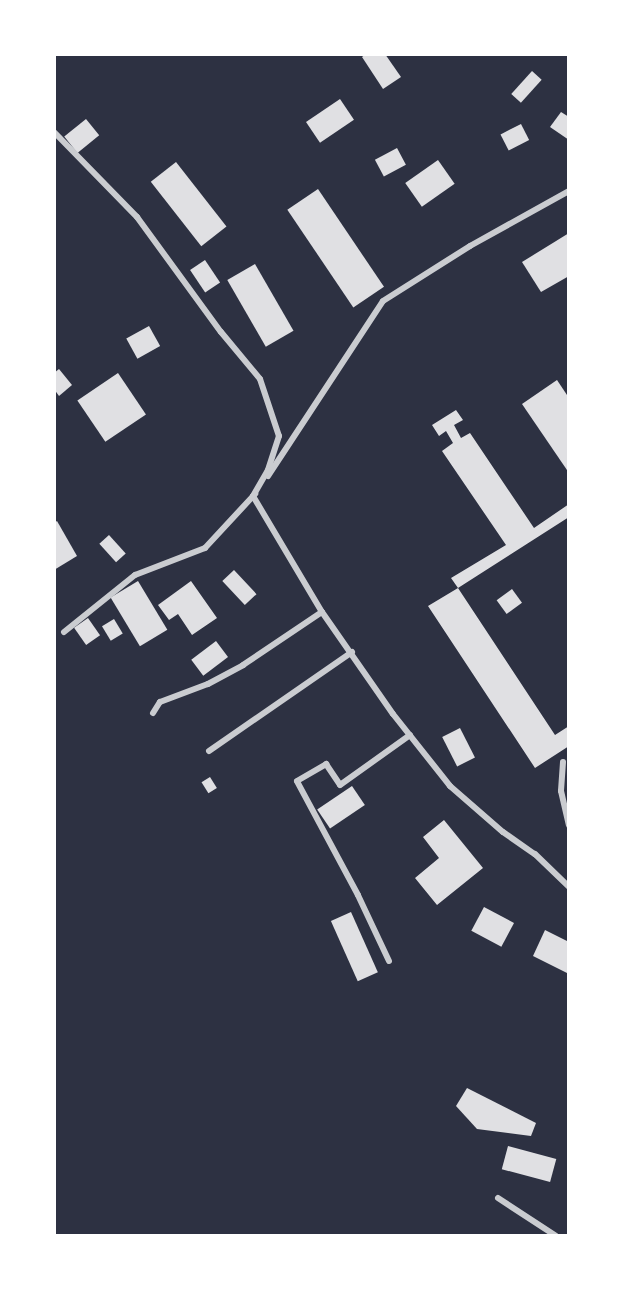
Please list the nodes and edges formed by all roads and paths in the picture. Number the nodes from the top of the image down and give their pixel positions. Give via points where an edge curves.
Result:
1 (54, 132) edge
2 (569, 191) edge
3 (254, 496) junction
4 (322, 612) junction
5 (64, 632) dead end
6 (352, 652) junction
7 (153, 713) dead end
8 (410, 735) junction
9 (209, 751) dead end
10 (563, 762) dead end
11 (569, 825) edge
12 (569, 887) edge
13 (389, 961) dead end
14 (498, 1197) dead end
15 (556, 1236) edge

1 - 3 street via 137,216 260,379 279,436
2 - 3 street via 470,246 383,301
3 - 4 street
3 - 5 street via 205,548 135,575
4 - 6 street
4 - 7 street via 243,665 208,684 160,702
6 - 8 street
6 - 9 street
8 - 12 street via 450,786 535,854
8 - 13 street via 340,785 326,764 297,781
10 - 11 street via 561,791
14 - 15 street

